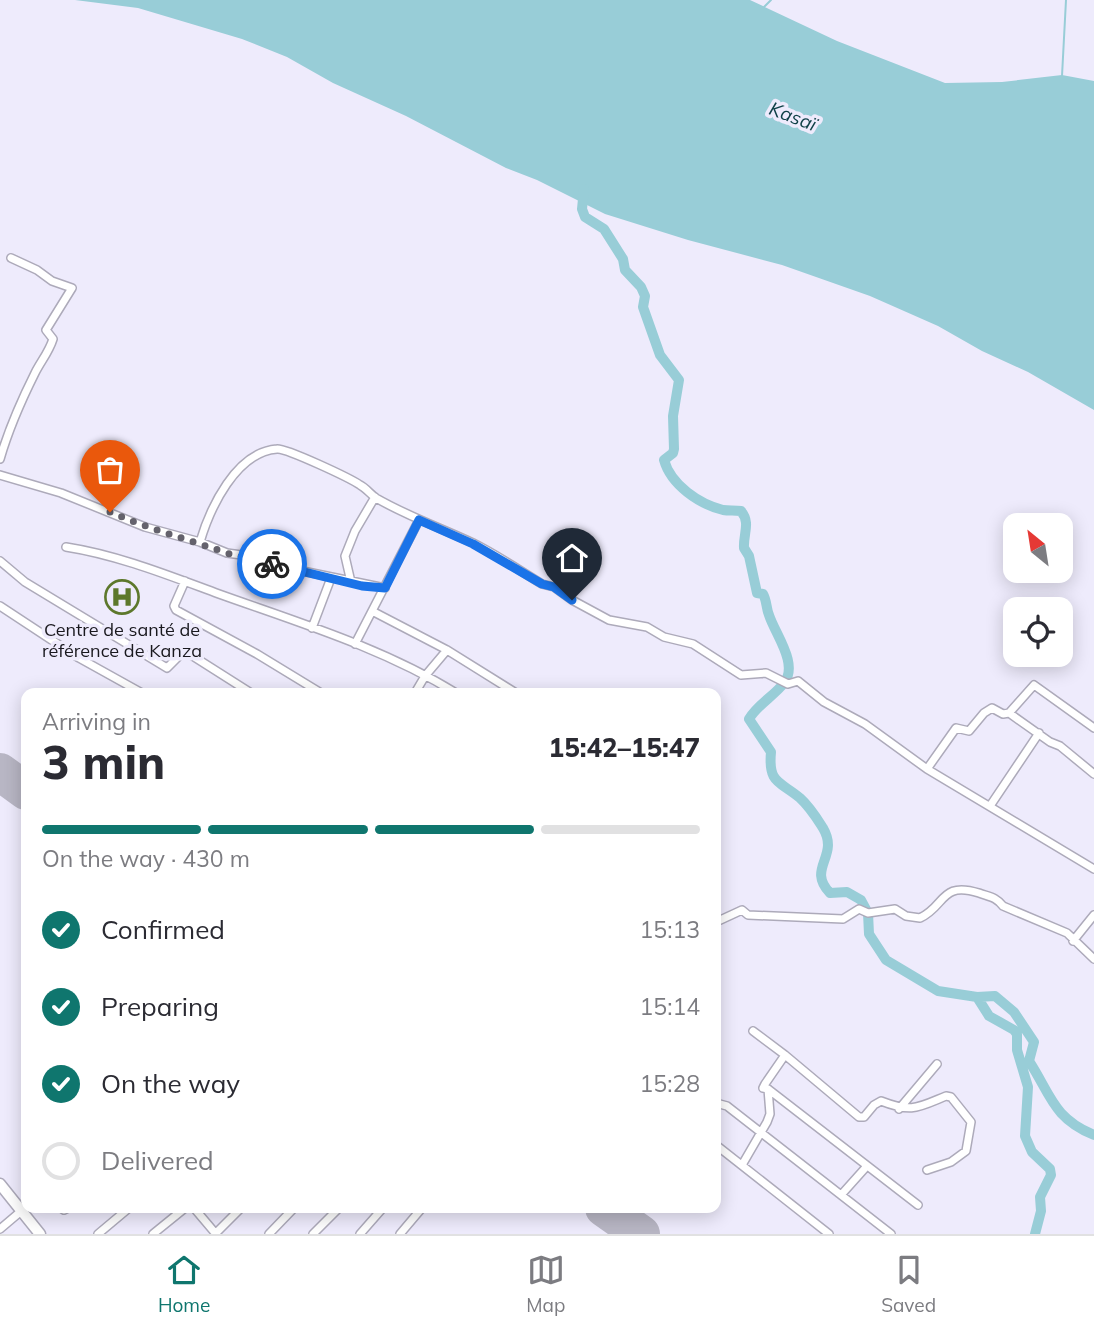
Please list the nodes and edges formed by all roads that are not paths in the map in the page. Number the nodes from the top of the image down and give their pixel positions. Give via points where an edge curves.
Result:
1 (11, 258) dead end
2 (0, 459) edge
3 (0, 475) edge
4 (375, 497) junction
5 (419, 520) junction
6 (200, 542) junction
7 (66, 547) dead end
8 (0, 561) edge
9 (331, 578) junction
10 (185, 581) junction
11 (351, 582) junction
12 (385, 588) junction
13 (0, 606) edge
14 (372, 611) junction
15 (313, 628) junction
16 (355, 643) junction
17 (447, 650) junction
18 (425, 676) junction
19 (133, 688) edge
20 (243, 688) edge
21 (313, 688) edge
22 (418, 688) edge
23 (447, 688) edge
24 (508, 688) edge
25 (1009, 713) junction
26 (1094, 728) edge
27 (1038, 733) junction
28 (927, 769) junction
29 (1094, 774) edge
30 (990, 806) junction
31 (1094, 869) edge
32 (1094, 915) edge
33 (721, 920) edge
34 (1073, 941) junction
35 (1094, 959) edge
36 (753, 1031) dead end
37 (785, 1055) junction
38 (937, 1064) dead end
39 (768, 1089) junction
40 (721, 1104) edge
41 (900, 1109) junction
42 (761, 1133) junction
43 (721, 1149) edge
44 (742, 1165) junction
45 (867, 1166) junction
46 (927, 1170) dead end
47 (0, 1185) edge
48 (841, 1195) junction
49 (918, 1205) dead end
50 (21, 1206) edge
51 (21, 1212) edge
52 (27, 1213) edge
53 (123, 1213) edge
54 (175, 1213) edge
55 (198, 1213) edge
56 (236, 1213) edge
57 (289, 1213) edge
58 (334, 1213) edge
59 (378, 1213) edge
60 (418, 1213) edge
61 (0, 1229) edge
62 (402, 1233) edge
63 (40, 1234) edge
64 (98, 1234) edge
65 (153, 1234) edge
66 (216, 1234) edge
67 (269, 1234) edge
68 (313, 1234) edge
69 (360, 1234) edge
70 (829, 1234) edge
71 (891, 1234) edge

1 - 2 street via 72,288 46,330 53,339 48,354 20,403
3 - 6 street via 61,493 167,535
4 - 5 street
4 - 6 street via 292,451 274,449 251,459 221,491
4 - 11 street via 345,556
5 - 12 street
5 - 28 street via 473,544 609,620 647,627 693,644 741,675 766,673 788,684 797,681
6 - 9 street via 227,554 256,557
7 - 10 street
8 - 20 street via 25,582 167,668 188,653
9 - 11 street
9 - 15 street
10 - 15 street
10 - 21 street via 176,610
11 - 12 street
12 - 14 street
13 - 19 street
14 - 16 street
14 - 17 street
15 - 16 street
16 - 18 street
17 - 18 street
17 - 24 street
18 - 22 street
18 - 23 street
25 - 26 street via 1034,685
25 - 27 street
25 - 28 street via 988,709 969,731 956,728
27 - 29 street
27 - 30 street
28 - 30 street
30 - 31 street
32 - 34 street
33 - 34 street via 742,910 748,915 842,919 859,909 869,913 895,909 920,918 950,892 964,889 996,898 1003,906 1067,933
34 - 35 street
36 - 37 street
37 - 39 street via 765,1084
37 - 41 street via 859,1117 881,1101
38 - 41 street
39 - 42 street via 770,1114
39 - 45 street
40 - 42 street
41 - 46 street via 919,1109 949,1096 971,1122 962,1156
42 - 44 street
42 - 48 street
43 - 44 street
44 - 70 street
45 - 48 street
45 - 49 street
47 - 50 main road
48 - 71 street
51 - 61 street
52 - 63 main road
53 - 64 street
54 - 65 street
55 - 66 street
56 - 66 street
57 - 67 street
58 - 68 street
59 - 69 street
60 - 62 street

